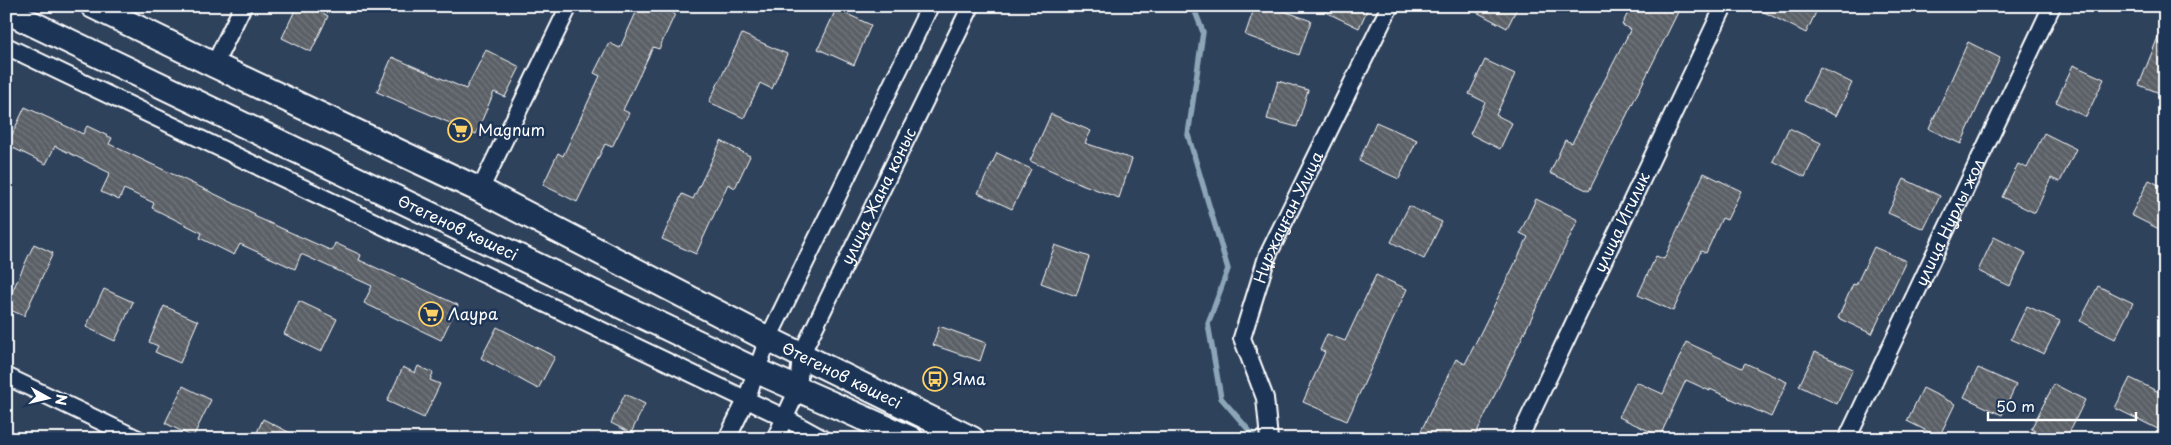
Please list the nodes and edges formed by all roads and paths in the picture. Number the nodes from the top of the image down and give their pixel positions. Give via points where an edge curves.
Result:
1 (94, 6) edge
2 (242, 6) edge
3 (569, 6) edge
4 (930, 6) edge
5 (971, 6) edge
6 (1390, 6) edge
7 (1724, 6) edge
8 (2052, 6) edge
9 (6, 11) edge
10 (6, 46) edge
11 (214, 66) junction
12 (480, 190) junction
13 (768, 339) junction
14 (801, 355) junction
15 (757, 371) junction
16 (6, 376) edge
17 (798, 388) junction
18 (746, 400) junction
19 (785, 418) junction
20 (138, 439) edge
21 (727, 439) edge
22 (775, 439) edge
23 (823, 439) edge
24 (911, 439) edge
25 (972, 439) edge
26 (1269, 439) edge
27 (1519, 439) edge
28 (1847, 439) edge

1 - 11 main road, Өтегенов көшесі
2 - 11 street
3 - 12 street
4 - 13 street
5 - 14 street, улица Жана коныс
6 - 26 street, Нұржауған Улица via 1267,257 1242,338 1265,398
7 - 27 street, улица Игилик
8 - 28 street, улица Нурлы жол
9 - 15 main road, Өтегенов көшесі
10 - 18 street
11 - 12 main road, Өтегенов көшесі
12 - 13 main road, Өтегенов көшесі
13 - 14 main road, Өтегенов көшесі
13 - 15 street
14 - 17 street, улица Жана коныс
14 - 25 main road, Өтегенов көшесі
15 - 17 main road, Өтегенов көшесі
15 - 18 street
16 - 20 street
17 - 19 street, улица Жана коныс
17 - 24 main road, Өтегенов көшесі
18 - 19 street
18 - 21 street
19 - 22 street, улица Жана коныс
19 - 23 street

